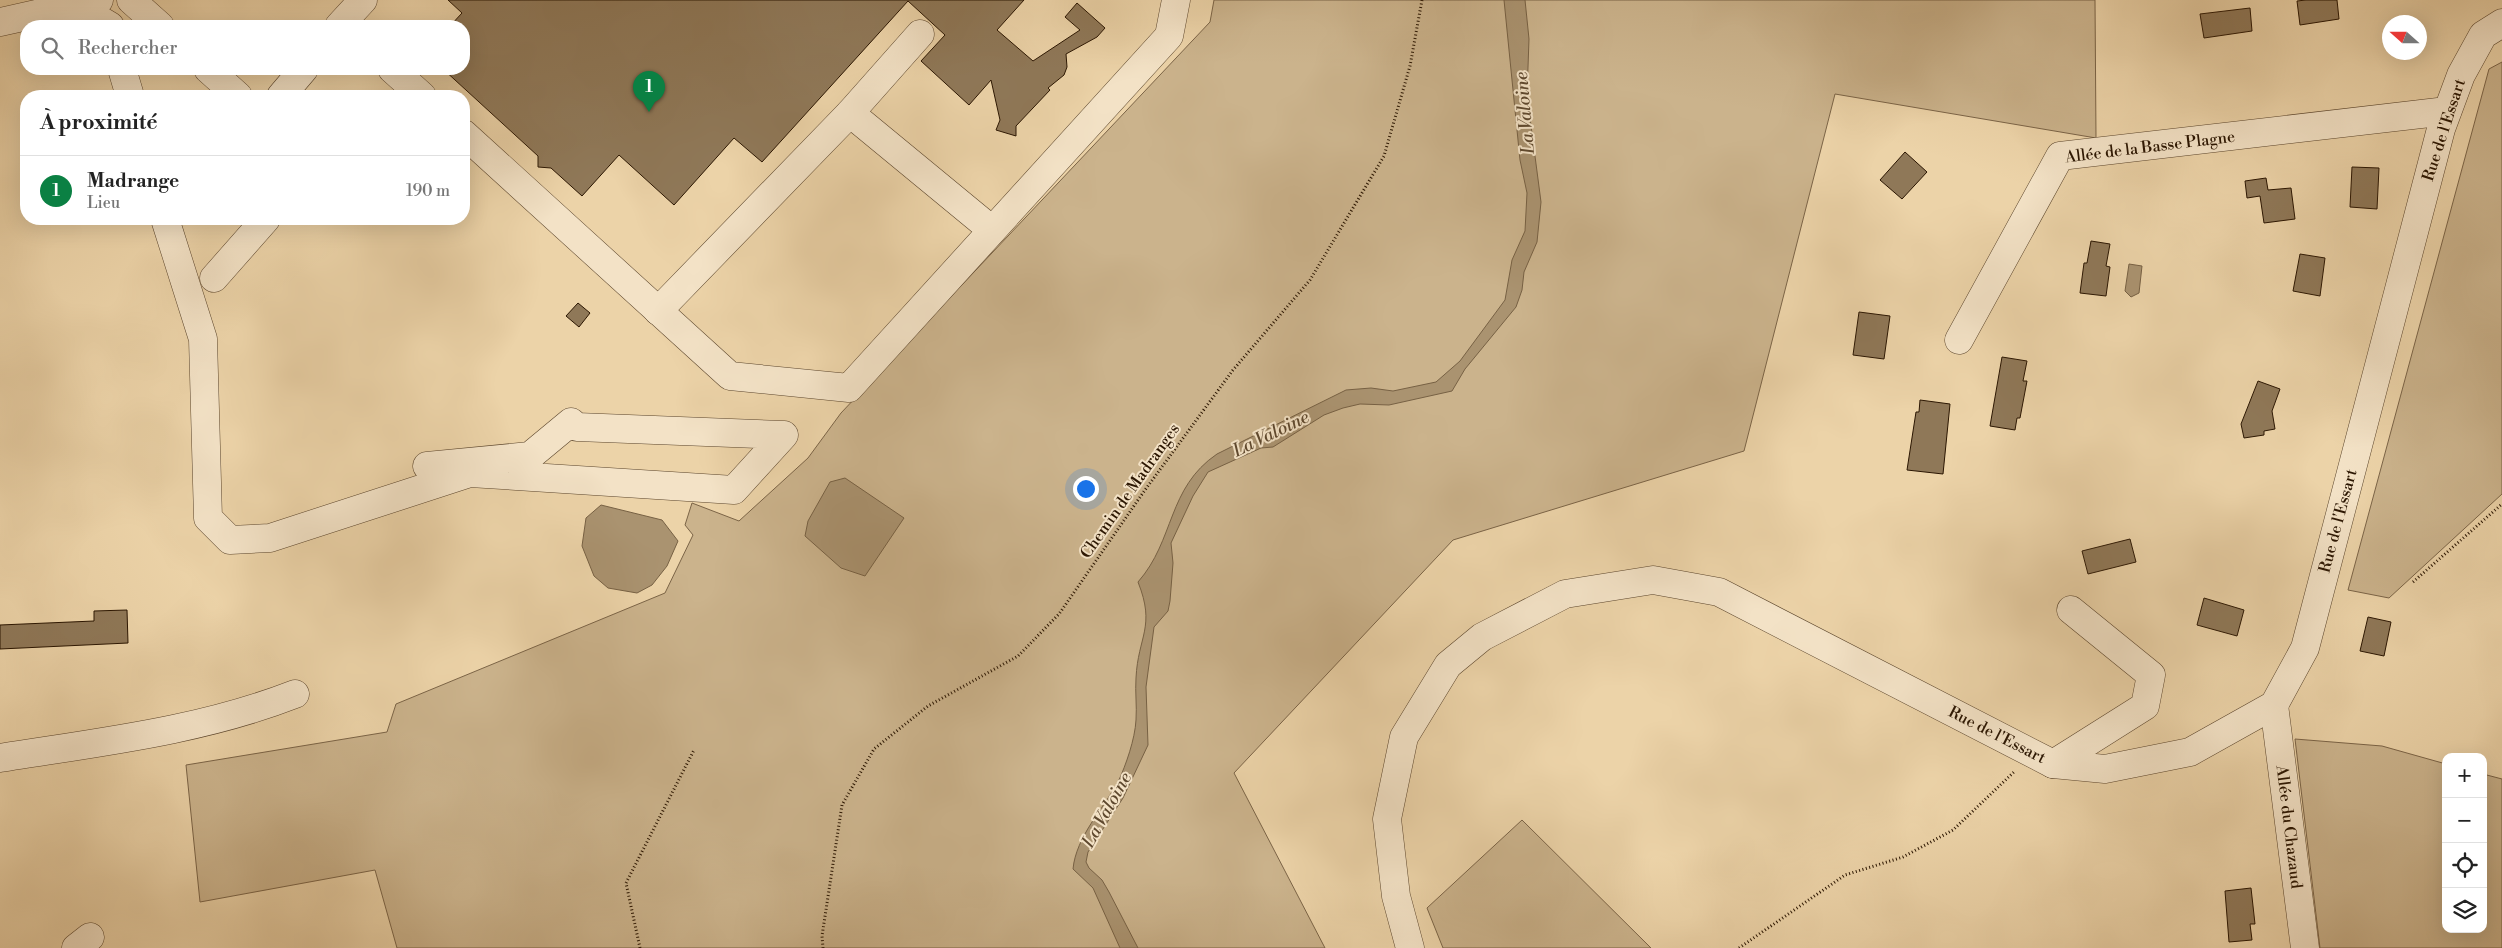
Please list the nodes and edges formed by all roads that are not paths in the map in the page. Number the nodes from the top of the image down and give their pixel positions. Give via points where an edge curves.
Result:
1 (131, 0) edge
2 (1176, 0) edge
3 (87, 3) edge
4 (104, 20) edge
5 (153, 20) edge
6 (0, 22) edge
7 (2502, 23) edge
8 (920, 34) dead end
9 (124, 75) edge
10 (215, 75) edge
11 (299, 75) edge
12 (399, 75) edge
13 (128, 90) edge
14 (231, 90) edge
15 (286, 90) edge
16 (415, 90) edge
17 (2447, 111) junction
18 (850, 113) junction
19 (470, 139) edge
20 (167, 225) edge
21 (261, 225) edge
22 (992, 230) junction
23 (214, 278) dead end
24 (658, 311) junction
25 (1959, 340) dead end
26 (427, 466) dead end
27 (2071, 610) dead end
28 (294, 694) dead end
29 (2274, 705) junction
30 (0, 758) edge
31 (2043, 759) junction
32 (1410, 948) edge
33 (2305, 948) edge

1 - 5 street
2 - 22 street via 1169,36
3 - 4 street
3 - 6 street
7 - 17 street, Rue de l'Essart via 2483,35 2461,75
8 - 18 street
9 - 13 street
10 - 14 street
11 - 15 street
12 - 16 street
17 - 25 street, Allée de la Basse Plagne via 2060,156
17 - 29 street, Rue de l'Essart via 2305,648
18 - 22 street
18 - 24 street
19 - 24 street
20 - 26 street via 203,340 208,518 230,540 270,538 470,473 734,490 784,435 577,427 571,422 530,456
21 - 23 street
22 - 24 street via 849,388 730,376
27 - 31 street via 2151,675 2145,706
28 - 30 street via 264,706 178,730
29 - 31 street, Rue de l'Essart via 2190,752 2105,769
29 - 33 street, Allée du Chazaud
31 - 32 street, Rue de l'Essart via 1719,592 1653,580 1564,594 1482,637 1448,665 1404,737 1387,819 1396,896

